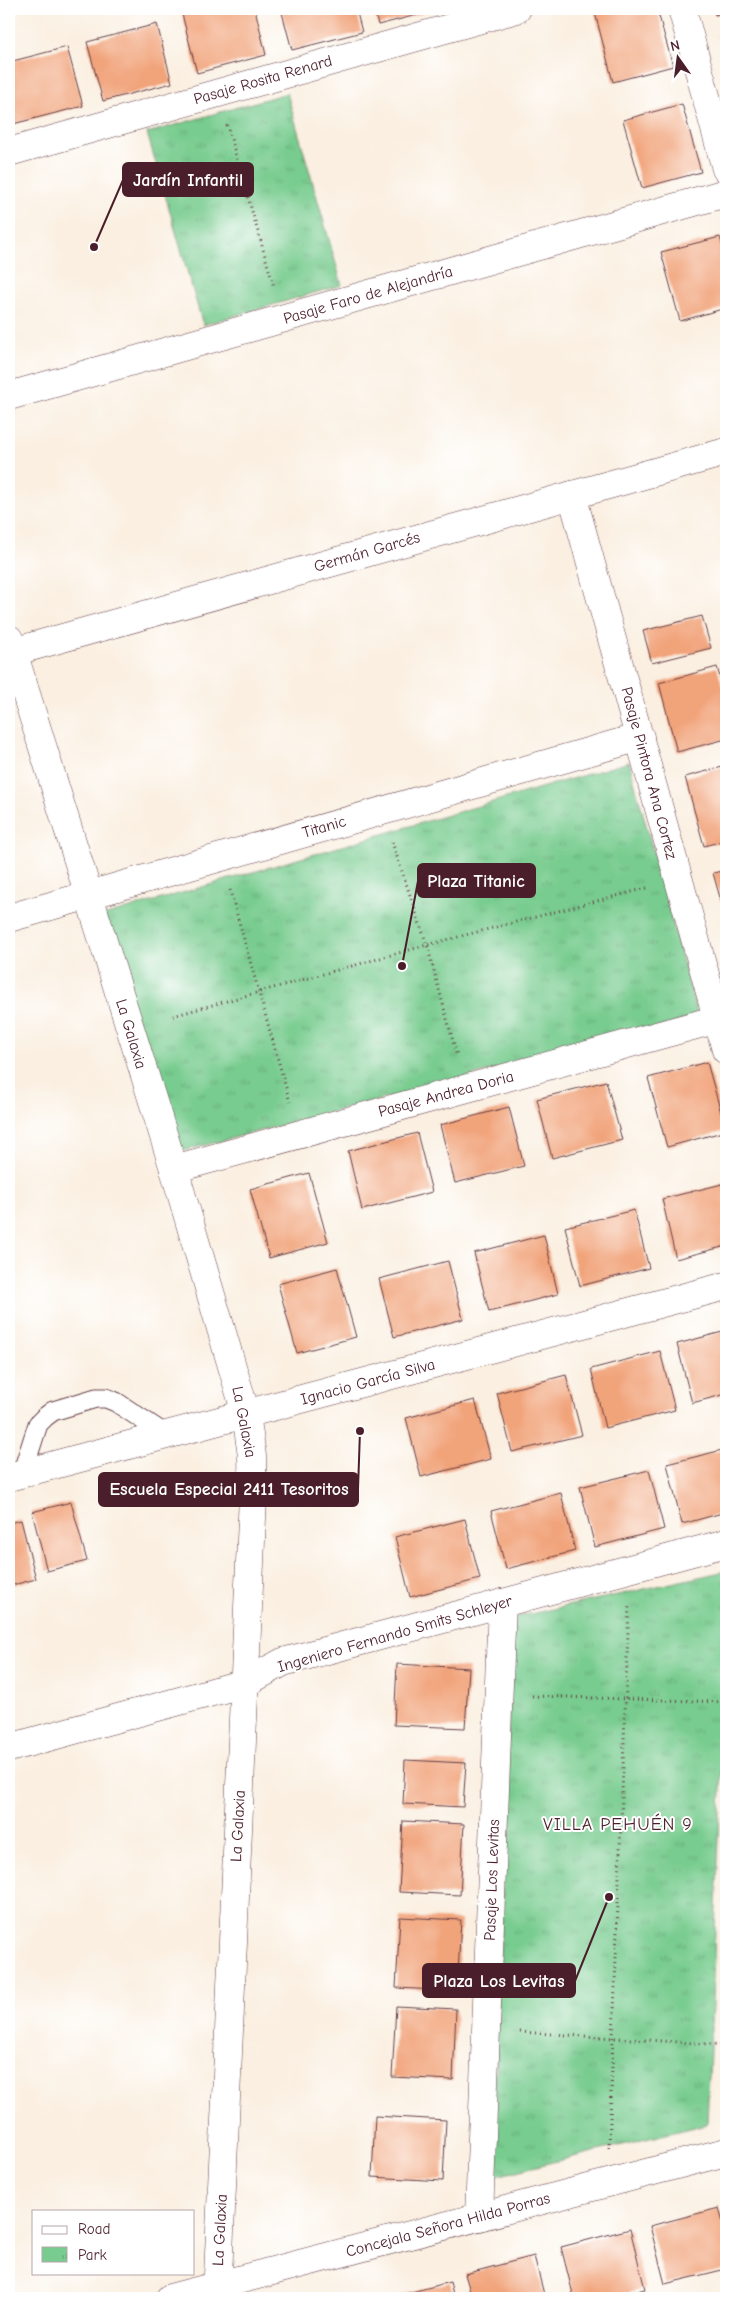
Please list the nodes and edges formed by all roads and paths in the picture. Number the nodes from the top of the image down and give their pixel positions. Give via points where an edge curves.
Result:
1 (517, 9) edge
2 (682, 9) edge
3 (218, 93) junction
4 (9, 152) edge
5 (726, 169) edge
6 (726, 193) edge
7 (283, 319) junction
8 (9, 396) edge
9 (726, 452) edge
10 (572, 495) junction
11 (10, 648) edge
12 (640, 737) junction
13 (380, 811) junction
14 (220, 857) junction
15 (679, 880) junction
16 (88, 895) junction
17 (9, 918) edge
18 (428, 945) junction
19 (259, 994) junction
20 (173, 1016) dead end
21 (718, 1019) junction
22 (726, 1050) edge
23 (464, 1089) junction
24 (300, 1134) junction
25 (174, 1169) junction
26 (726, 1286) edge
27 (246, 1414) junction
28 (166, 1435) junction
29 (15, 1475) edge
30 (726, 1543) edge
31 (630, 1569) junction
32 (502, 1603) junction
33 (245, 1683) junction
34 (499, 1694) junction
35 (626, 1698) junction
36 (726, 1702) edge
37 (9, 1748) edge
38 (486, 2030) junction
39 (612, 2038) junction
40 (726, 2045) edge
41 (726, 2152) edge
42 (607, 2184) junction
43 (479, 2217) junction
44 (218, 2292) edge
45 (170, 2298) edge

1 - 3 street, Pasaje Rosita Renard
2 - 5 street
3 - 4 street, Pasaje Rosita Renard
3 - 7 path
6 - 7 street, Pasaje Faro de Alejandría
7 - 8 street, Pasaje Faro de Alejandría
9 - 10 street, Germán Garcés
10 - 11 street, Germán Garcés
10 - 12 street, Pasaje Pintora Ana Cortez
11 - 16 street, La Galaxia
12 - 13 street, Titanic
12 - 15 street, Pasaje Pintora Ana Cortez
13 - 14 street, Titanic
13 - 18 path
14 - 16 street, Titanic
14 - 19 path
15 - 18 path
15 - 21 street, Pasaje Pintora Ana Cortez
16 - 17 street, Titanic
16 - 25 street, La Galaxia
18 - 19 path
18 - 23 path
19 - 20 path
19 - 24 path
21 - 22 street, Pasaje Pintora Ana Cortez
21 - 23 street, Pasaje Andrea Doria
23 - 24 street, Pasaje Andrea Doria
24 - 25 street, Pasaje Andrea Doria
25 - 27 street, La Galaxia
26 - 27 street, Ignacio García Silva
27 - 28 street, Ignacio García Silva
27 - 33 street, La Galaxia via 253,1496
28 - 29 street, Ignacio García Silva
28 - 29 lane via 116,1402 96,1398 44,1417
30 - 31 street, Ingeniero Fernando Smits Schleyer
31 - 32 street, Ingeniero Fernando Smits Schleyer
31 - 35 path
32 - 33 street, Ingeniero Fernando Smits Schleyer via 283,1662
32 - 34 street, Pasaje Los Levitas
33 - 37 street, Ingeniero Fernando Smits Schleyer
33 - 44 street, La Galaxia
34 - 35 path
34 - 38 street, Pasaje Los Levitas
35 - 36 path
35 - 39 path
38 - 39 path
38 - 43 street, Pasaje Los Levitas
39 - 40 path
39 - 42 path
41 - 42 street, Concejala Señora Hilda Porras
42 - 43 street, Concejala Señora Hilda Porras
43 - 44 street, Concejala Señora Hilda Porras
44 - 45 street, Concejala Señora Hilda Porras

